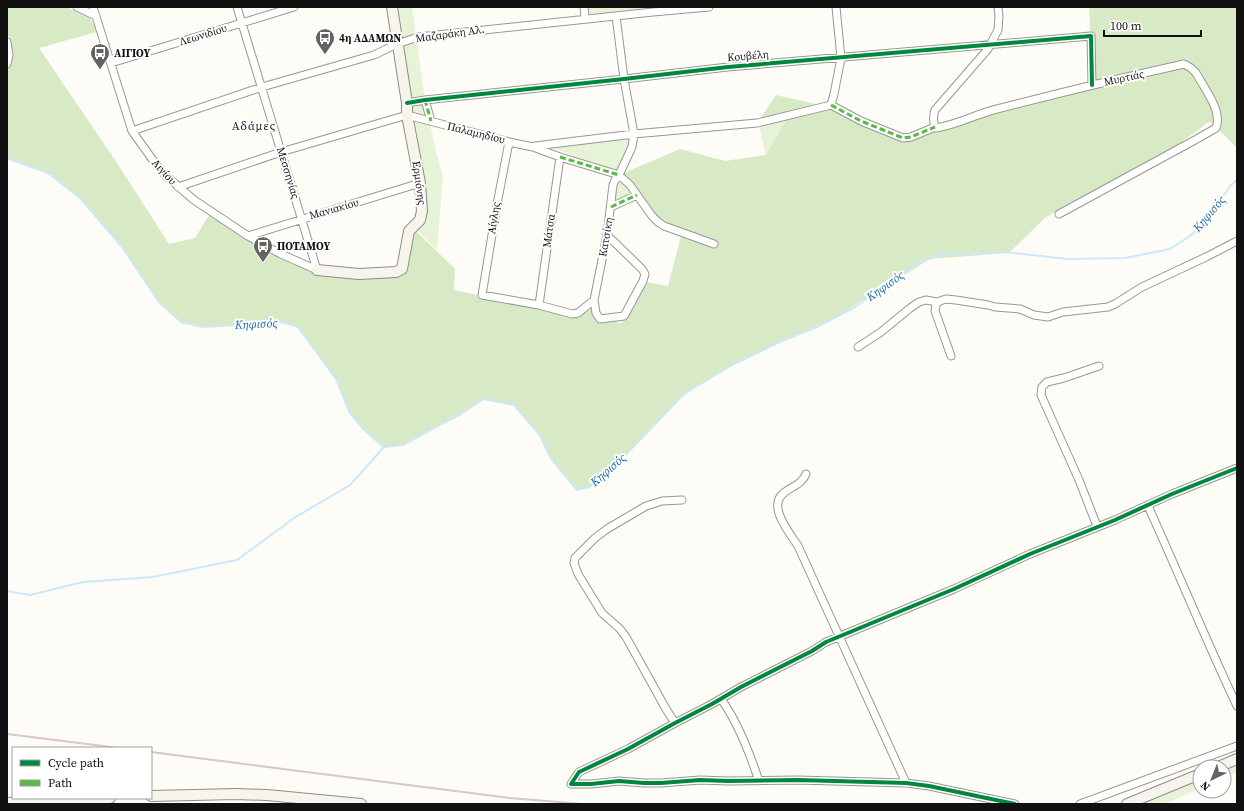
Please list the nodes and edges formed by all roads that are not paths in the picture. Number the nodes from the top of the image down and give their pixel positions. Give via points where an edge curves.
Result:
1 (77, 7) edge
2 (93, 7) edge
3 (237, 7) edge
4 (294, 7) edge
5 (392, 7) edge
6 (584, 7) edge
7 (709, 7) edge
8 (836, 7) edge
9 (998, 7) edge
10 (652, 9) edge
11 (96, 16) junction
12 (616, 16) junction
13 (585, 19) junction
14 (242, 23) junction
15 (7, 42) edge
16 (397, 44) junction
17 (991, 44) junction
18 (841, 58) junction
19 (111, 63) junction
20 (7, 64) edge
21 (624, 79) junction
22 (1092, 85) junction
23 (262, 88) junction
24 (425, 100) junction
25 (407, 103) junction
26 (830, 106) junction
27 (407, 115) junction
28 (431, 121) junction
29 (934, 127) junction
30 (132, 131) junction
31 (634, 134) junction
32 (508, 142) junction
33 (533, 147) junction
34 (281, 152) junction
35 (560, 157) junction
36 (618, 175) junction
37 (420, 183) junction
38 (178, 187) junction
39 (637, 195) junction
40 (611, 207) junction
41 (1059, 214) dead end
42 (302, 218) junction
43 (607, 235) junction
44 (248, 236) junction
45 (1237, 241) edge
46 (714, 244) dead end
47 (317, 270) junction
48 (594, 300) junction
49 (937, 302) junction
50 (538, 306) junction
51 (858, 348) dead end
52 (951, 356) dead end
53 (1100, 366) dead end
54 (1237, 468) edge
55 (806, 474) dead end
56 (682, 500) dead end
57 (1148, 506) junction
58 (1097, 526) junction
59 (839, 637) junction
60 (721, 699) junction
61 (1237, 706) edge
62 (675, 722) junction
63 (1237, 746) edge
64 (1192, 777) edge
65 (759, 781) junction
66 (906, 784) junction
67 (152, 796) edge
68 (89, 799) edge
69 (7, 803) edge
70 (1131, 803) edge
71 (361, 804) edge
72 (1014, 804) edge
73 (1080, 804) edge

1 - 11 street
2 - 11 street, Αιγίου
3 - 14 street, Μεσσηνίας
4 - 14 street, Λεωνιδίου
5 - 16 street, Ερμιόνης
6 - 13 street
7 - 10 street, Μαζαράκη Αλ.
8 - 18 street
9 - 17 street via 998,26
10 - 12 street, Μαζαράκη Αλ.
11 - 19 street, Αιγίου
12 - 13 street, Μαζαράκη Αλ.
12 - 21 street
13 - 16 street, Μαζαράκη Αλ. via 418,37
14 - 19 street, Λεωνιδίου
14 - 23 street, Μεσσηνίας
15 - 20 street
16 - 23 street, Μαζαράκη Αλ. via 374,55
16 - 25 street, Ερμιόνης
17 - 18 street, Κουβέλη
17 - 22 street, Κουβέλη via 1091,36
17 - 29 street via 935,110
18 - 21 street, Κουβέλη
18 - 26 street
19 - 30 street, Αιγίου
21 - 24 street, Κουβέλη
21 - 31 street
22 - 29 street, Μυρτιάς via 981,113 945,127
22 - 41 street, Μυρτιάς via 1184,64 1196,73 1217,110 1218,124 1216,128 1195,140
23 - 30 street, Μαζαράκη Αλ.
23 - 34 street, Μεσσηνίας
24 - 25 street, Κουβέλη
24 - 28 street
25 - 27 street, Ερμιόνης
26 - 29 street, Μυρτιάς via 903,138
26 - 31 street via 763,122
27 - 28 street, Παλαμηδίου
27 - 34 street
27 - 37 street, Ερμιόνης
28 - 32 street, Παλαμηδίου
30 - 38 street, Αιγίου via 154,163
31 - 33 street
31 - 36 street via 632,147
32 - 33 street, Παλαμηδίου
32 - 50 street, Αίγλης via 482,295
33 - 35 street, Παλαμηδίου
34 - 38 street
34 - 42 street, Μεσσηνίας
35 - 36 street, Παλαμηδίου
35 - 50 street, Μάτσα
36 - 39 street
36 - 40 street, Κατσίκη
37 - 42 street, Μανιακίου
37 - 47 street, Ερμιόνης via 421,217 409,231 402,269 396,272 366,274
38 - 44 street, Αιγίου
39 - 40 street
39 - 46 street via 652,216 664,226
40 - 43 street, Κατσίκη
42 - 44 street, Μανιακίου
42 - 47 street, Μεσσηνίας
43 - 48 street, Κατσίκη
43 - 48 street via 642,269 645,276 624,316 600,319 596,313
44 - 47 street, Αιγίου
45 - 49 street via 1142,286 1108,307 1063,312 1048,317 1020,309 962,301 946,299
48 - 50 street via 576,314
49 - 51 street via 919,302
49 - 52 street via 935,311
53 - 58 street via 1047,382 1041,392
54 - 57 street
55 - 59 street via 804,480 779,497 778,511 798,546
56 - 62 street via 646,506 620,520 595,538 575,558 574,563 602,613 626,637
57 - 58 street
57 - 61 street
58 - 59 street
59 - 60 street
59 - 66 street
60 - 62 street
60 - 65 street via 732,715
62 - 65 street via 579,772 571,784 619,781
63 - 73 street
64 - 70 street
65 - 66 street
66 - 72 street via 929,786
67 - 71 street via 267,795
68 - 69 street

